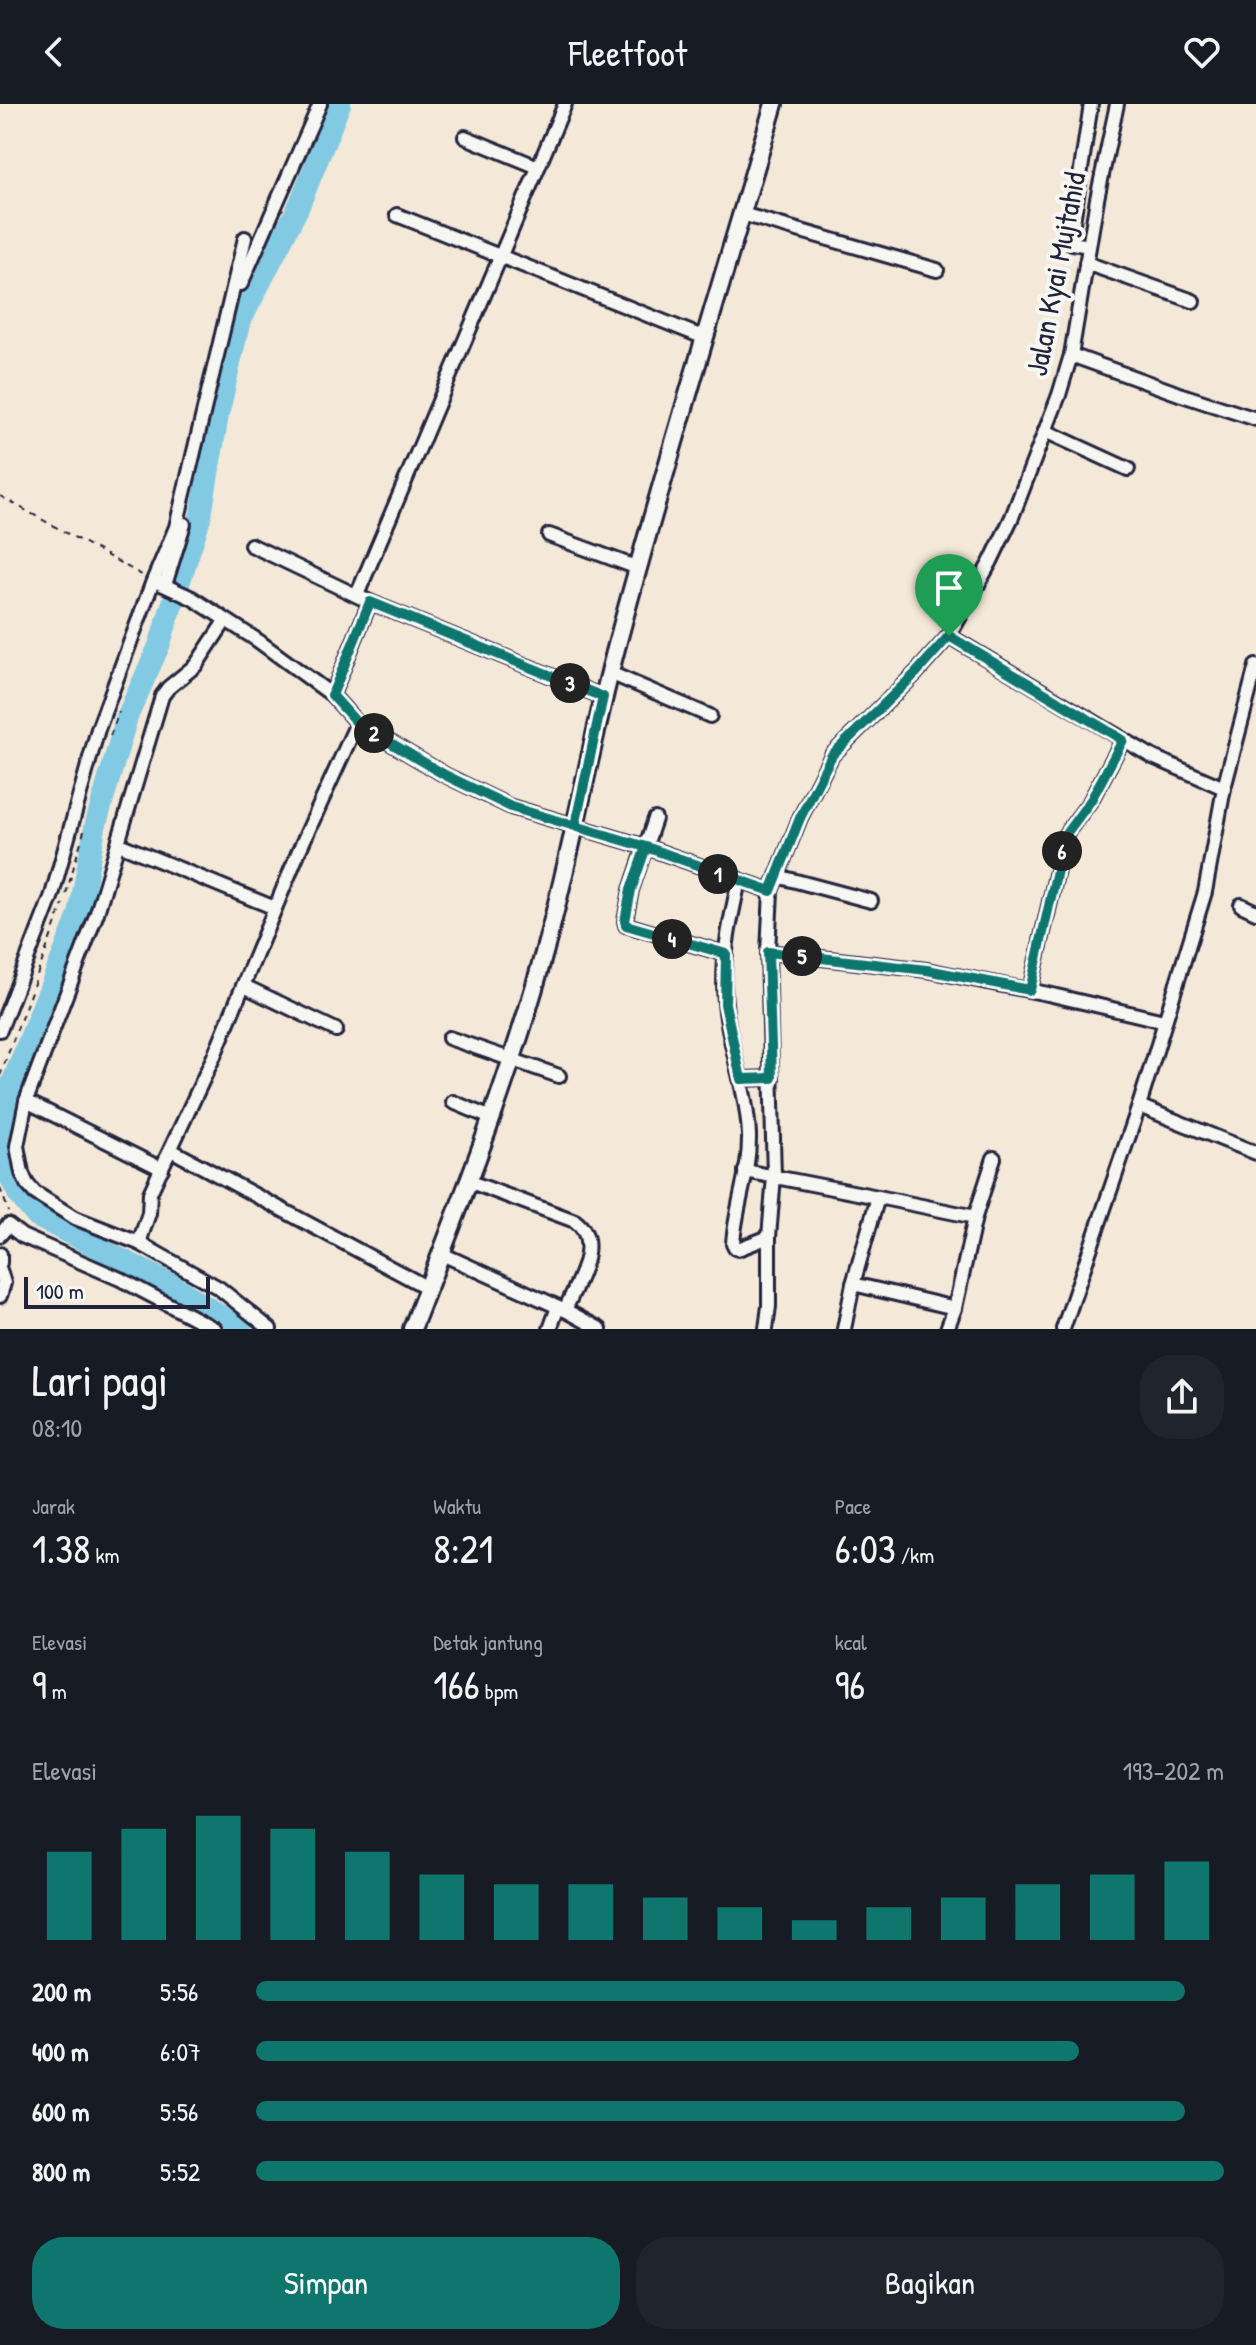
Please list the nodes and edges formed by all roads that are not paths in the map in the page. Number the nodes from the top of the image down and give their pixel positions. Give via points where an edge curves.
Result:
1 (320, 104) edge
2 (565, 104) edge
3 (774, 104) edge
4 (1091, 104) edge
5 (1113, 105) edge
6 (465, 137) dead end
7 (538, 167) junction
8 (742, 214) junction
9 (397, 215) dead end
10 (245, 238) dead end
11 (1083, 245) junction
12 (501, 258) junction
13 (1086, 263) junction
14 (937, 270) dead end
15 (1193, 301) dead end
16 (705, 338) junction
17 (1071, 355) junction
18 (1256, 419) edge
19 (1045, 431) junction
20 (1128, 469) dead end
21 (549, 535) dead end
22 (251, 545) dead end
23 (638, 568) junction
24 (164, 585) junction
25 (357, 595) junction
26 (370, 602) junction
27 (217, 616) junction
28 (949, 636) junction
29 (1256, 666) edge
30 (610, 673) junction
31 (332, 695) junction
32 (603, 697) junction
33 (710, 716) dead end
34 (357, 723) junction
35 (1123, 740) junction
36 (1224, 788) junction
37 (655, 819) dead end
38 (575, 826) junction
39 (119, 844) junction
40 (646, 847) junction
41 (777, 876) junction
42 (742, 883) junction
43 (767, 890) junction
44 (871, 901) dead end
45 (1241, 905) dead end
46 (275, 908) junction
47 (1256, 912) edge
48 (768, 952) junction
49 (726, 954) junction
50 (244, 986) junction
51 (1030, 990) junction
52 (1164, 1021) junction
53 (0, 1030) edge
54 (336, 1030) dead end
55 (449, 1038) dead end
56 (512, 1059) junction
57 (559, 1076) dead end
58 (769, 1078) junction
59 (744, 1079) junction
60 (26, 1101) junction
61 (453, 1102) dead end
62 (1139, 1106) junction
63 (491, 1118) junction
64 (171, 1150) junction
65 (1256, 1153) edge
66 (994, 1158) dead end
67 (162, 1169) junction
68 (747, 1171) junction
69 (769, 1174) junction
70 (468, 1181) junction
71 (878, 1197) junction
72 (975, 1217) junction
73 (4, 1230) edge
74 (765, 1238) junction
75 (139, 1243) junction
76 (0, 1254) edge
77 (442, 1254) junction
78 (0, 1263) edge
79 (0, 1270) edge
80 (853, 1284) junction
81 (428, 1288) junction
82 (0, 1296) edge
83 (562, 1308) junction
84 (955, 1308) junction
85 (215, 1329) edge
86 (270, 1329) edge
87 (412, 1329) edge
88 (550, 1329) edge
89 (600, 1329) edge
90 (766, 1329) edge
91 (844, 1329) edge
92 (947, 1329) edge
93 (1063, 1329) edge

1 - 24 street via 237,295 180,543
2 - 7 street
3 - 8 street
4 - 11 street via 1071,235 1072,243
5 - 11 street, Jalan Kyai Mujtahid
6 - 7 street
7 - 12 street
8 - 14 street
8 - 16 street
9 - 12 street
10 - 24 street
11 - 13 street, Jalan Kyai Mujtahid
12 - 16 street
12 - 25 street
13 - 15 street
13 - 17 street, Jalan Kyai Mujtahid
16 - 23 street
17 - 18 street
17 - 19 street, Jalan Kyai Mujtahid
19 - 20 street
19 - 28 street, Jalan Kyai Mujtahid via 1012,517
21 - 23 street
22 - 25 street
23 - 30 street
24 - 27 street
24 - 53 street via 98,729 52,895
25 - 26 street
26 - 31 street
26 - 32 street
27 - 31 street
27 - 39 street via 196,665 162,696
28 - 35 street
28 - 41 street, Jalan Kyai Mujtahid via 832,755
29 - 36 street
30 - 32 street
30 - 33 street
31 - 34 street
32 - 38 street
34 - 38 street via 511,807
34 - 46 street
35 - 36 street
35 - 51 street via 1065,835
36 - 52 street via 1205,892
37 - 40 street
38 - 40 street
38 - 56 street
39 - 46 street
39 - 60 street
40 - 42 street
40 - 49 street via 626,925
41 - 43 street, Jalan Kyai Mujtahid
41 - 44 street
42 - 43 street
42 - 49 street
43 - 48 street, Jalan Kyai Mujtahid
45 - 47 street
46 - 50 street
48 - 51 street via 927,970
48 - 58 street, Jalan Kyai Mujtahid
49 - 59 street via 725,1004
50 - 54 street
50 - 64 street
51 - 52 street
52 - 62 street
55 - 56 street
56 - 57 street
56 - 63 street
58 - 59 street
58 - 69 street, Jalan Kyai Mujtahid
59 - 68 street
60 - 67 street
60 - 75 street via 17,1152 27,1184 75,1218
61 - 63 street
62 - 65 street
62 - 93 street
63 - 70 street
64 - 67 street
64 - 81 street
66 - 72 street
67 - 75 street via 150,1193
68 - 69 street
68 - 74 street via 733,1244 736,1249
69 - 71 street
69 - 74 street, Jalan Kyai Mujtahid
70 - 77 street
70 - 83 street via 581,1225 587,1238 586,1260
71 - 72 street
71 - 80 street
72 - 84 street
73 - 85 street via 120,1279
74 - 90 street, Jalan Kyai Mujtahid via 770,1295
75 - 86 street via 219,1288
76 - 78 street
77 - 81 street
77 - 83 street
79 - 82 street
80 - 84 street
80 - 91 street
81 - 87 street
83 - 88 street
83 - 89 street
84 - 92 street

